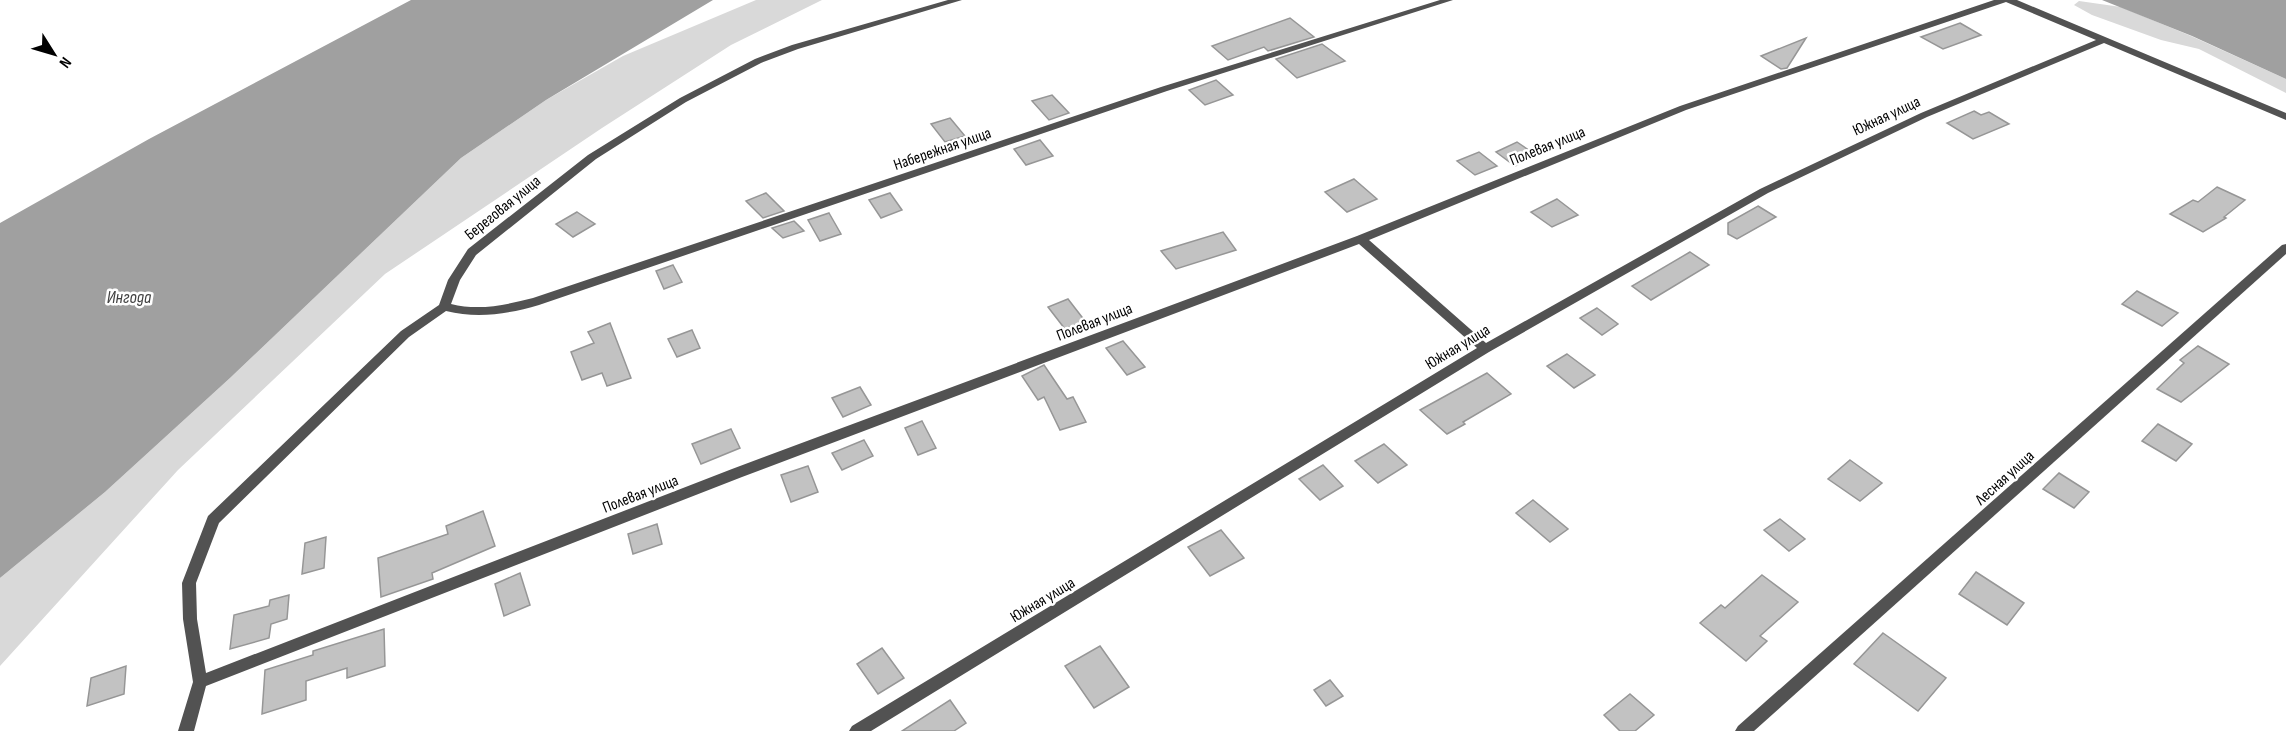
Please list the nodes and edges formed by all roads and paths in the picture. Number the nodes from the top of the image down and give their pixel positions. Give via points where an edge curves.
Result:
1 (958, 0) edge
2 (1449, 0) edge
3 (2003, 0) edge
4 (2010, 0) edge
5 (2102, 41) junction
6 (2286, 117) edge
7 (1361, 239) junction
8 (2286, 248) edge
9 (444, 307) junction
10 (1485, 348) junction
11 (200, 682) junction
12 (186, 731) edge
13 (857, 731) edge
14 (1743, 731) edge

1 - 9 street, Береговая улица via 795,46 758,60 683,100 592,156 472,252 454,280
2 - 9 street, Набережная улица via 1164,89 535,302 466,313
3 - 7 street, Полевая улица via 1683,108
4 - 5 street
5 - 6 street
5 - 10 street, Южная улица via 1924,115 1764,191
7 - 10 street
7 - 11 street, Полевая улица via 737,473
8 - 14 street, Лесная улица
9 - 11 street via 405,334 213,520 189,583
10 - 13 street, Южная улица
11 - 12 street

